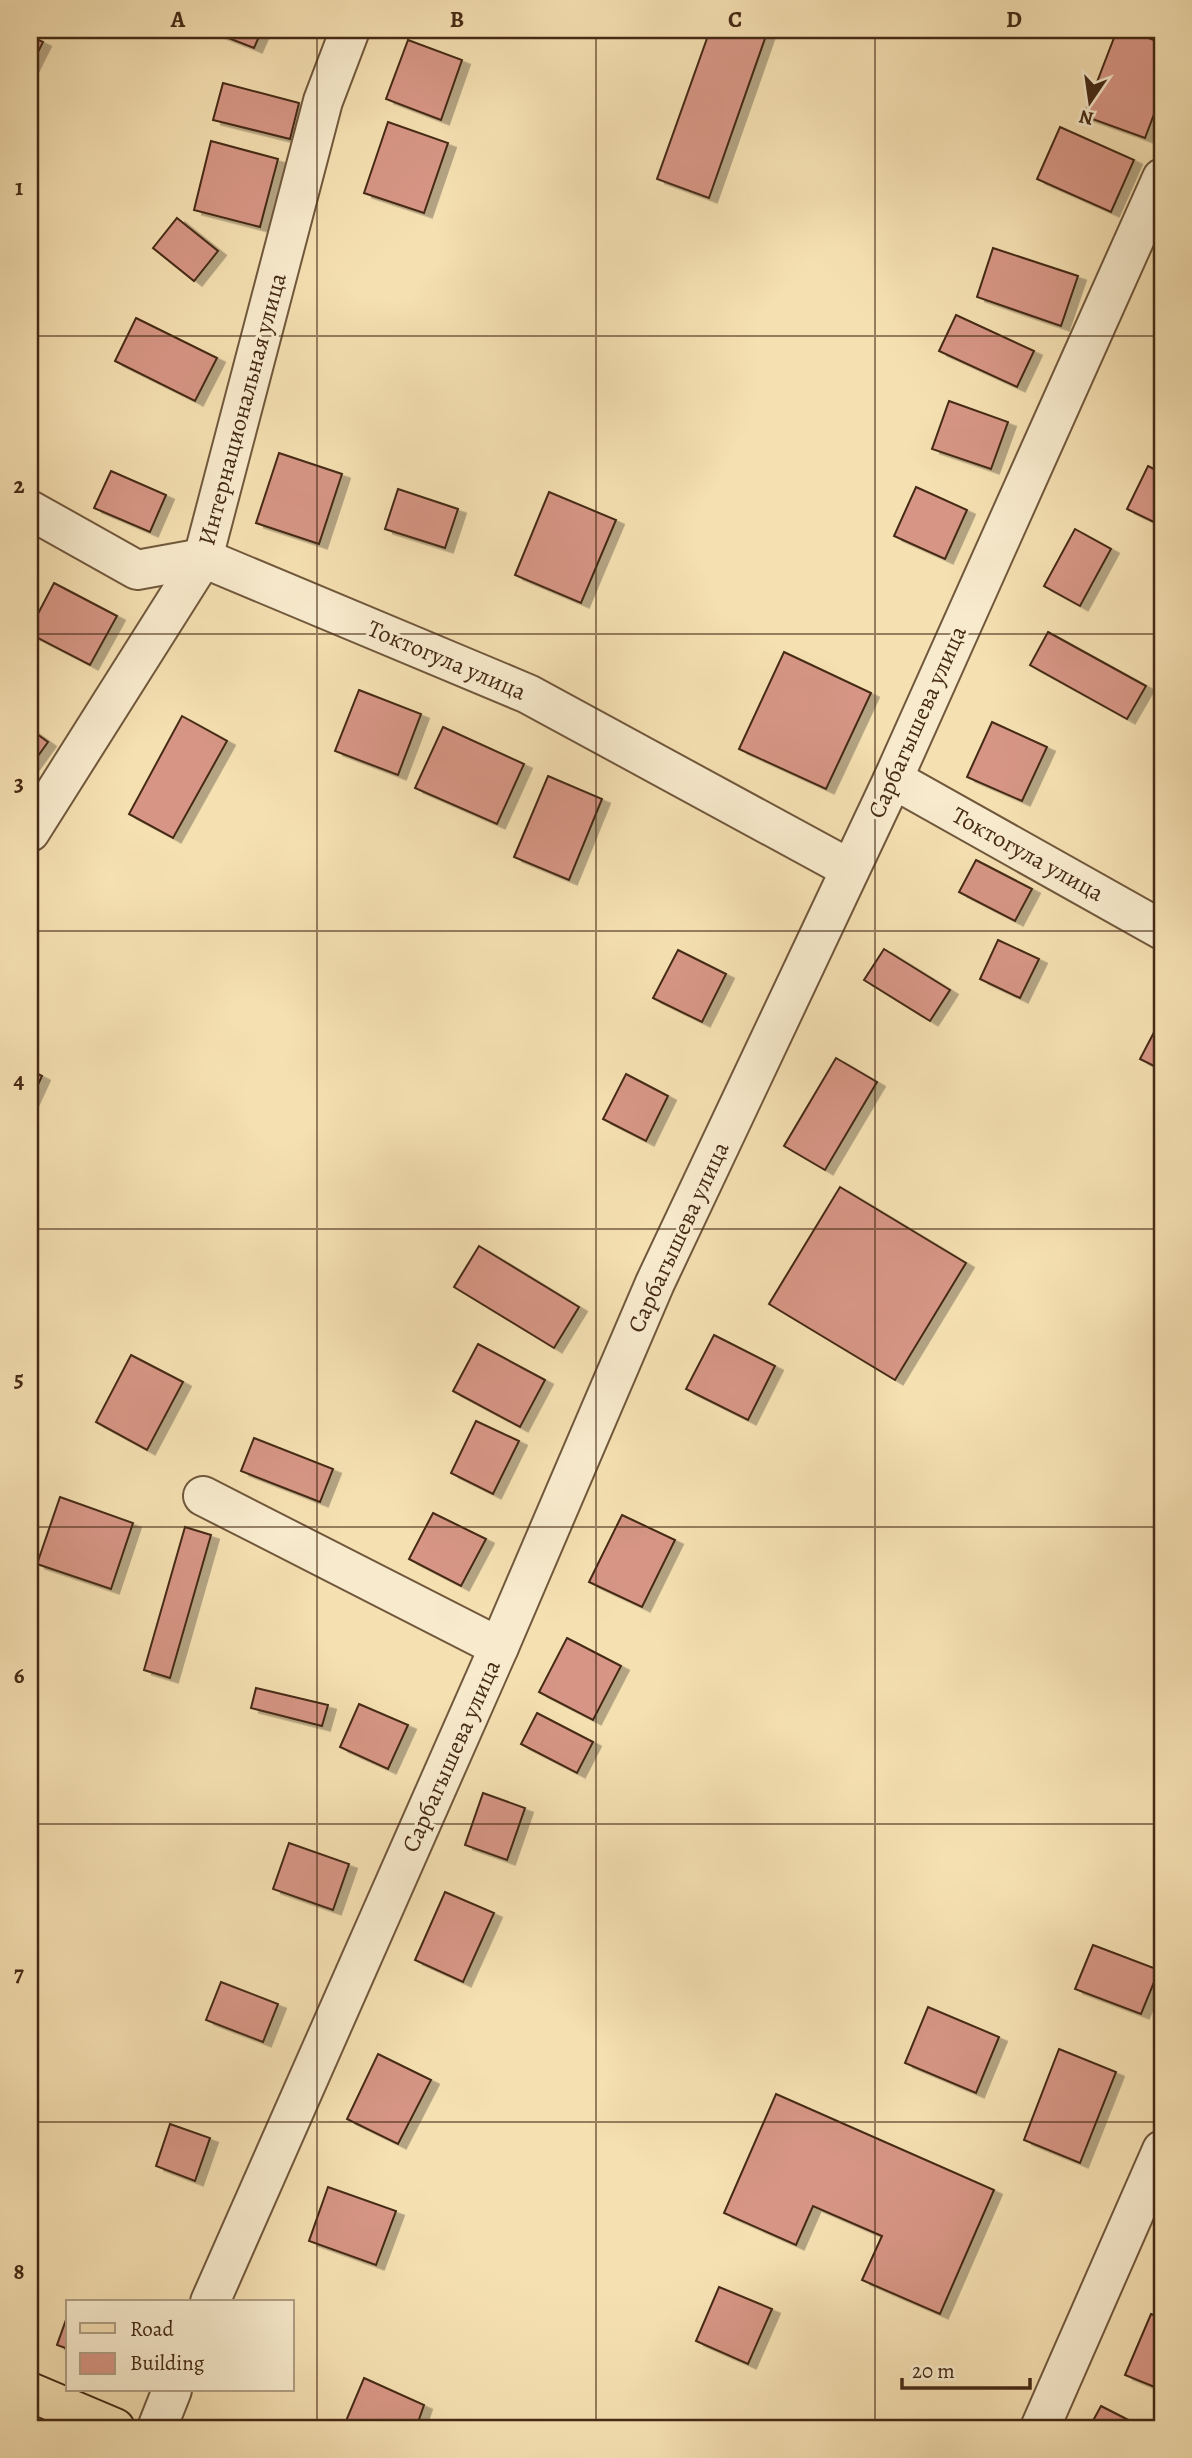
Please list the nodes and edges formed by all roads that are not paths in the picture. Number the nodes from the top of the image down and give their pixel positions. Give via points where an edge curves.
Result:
1 (350, 30) edge
2 (1162, 178) edge
3 (30, 510) edge
4 (203, 558) junction
5 (893, 779) junction
6 (30, 832) edge
7 (850, 869) junction
8 (1162, 930) edge
9 (203, 1496) dead end
10 (499, 1647) junction
11 (1162, 2150) edge
12 (211, 2300) edge
13 (30, 2392) edge
14 (171, 2392) edge
15 (115, 2428) edge
16 (156, 2428) edge
17 (1040, 2428) edge

1 - 4 street, Интернациональная улица via 323,101
2 - 5 street, Сарбагышева улица
3 - 4 street via 137,570
4 - 6 street, Интернациональная улица
4 - 7 street, Токтогула улица via 528,694
5 - 7 street, Сарбагышева улица
5 - 8 street, Токтогула улица
7 - 10 street, Сарбагышева улица via 655,1283
9 - 10 street
10 - 12 street, Сарбагышева улица
11 - 17 street
13 - 15 main road
14 - 16 street

